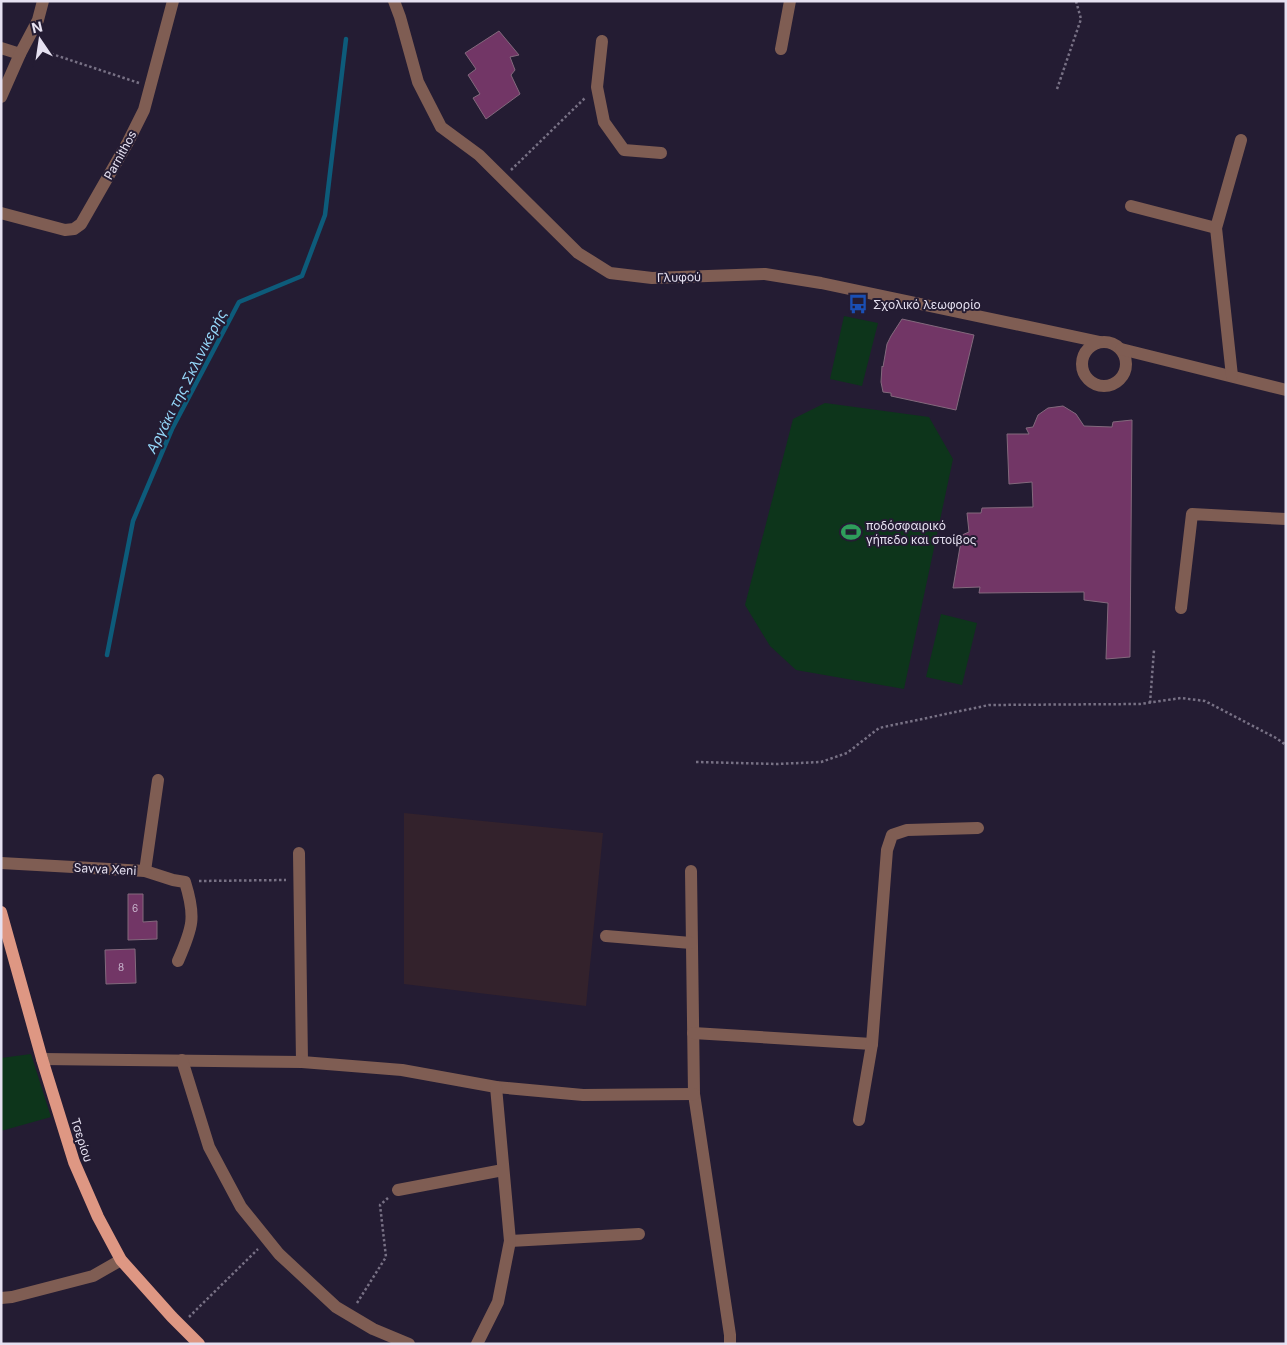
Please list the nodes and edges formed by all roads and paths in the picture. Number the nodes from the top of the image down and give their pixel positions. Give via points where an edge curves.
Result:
1 (43, 1) edge
2 (172, 1) edge
3 (394, 1) edge
4 (790, 1) edge
5 (1076, 1) edge
6 (602, 41) dead end
7 (1, 48) edge
8 (22, 49) junction
9 (781, 49) dead end
10 (150, 87) junction
11 (597, 87) junction
12 (1057, 89) dead end
13 (1, 97) edge
14 (1241, 140) dead end
15 (661, 153) dead end
16 (503, 178) junction
17 (1131, 206) dead end
18 (1, 213) edge
19 (1216, 228) junction
20 (1100, 342) junction
21 (1121, 349) junction
22 (1232, 376) junction
23 (1286, 390) edge
24 (1286, 519) edge
25 (1181, 608) dead end
26 (1154, 650) dead end
27 (1150, 702) junction
28 (1286, 745) edge
29 (696, 762) dead end
30 (158, 780) dead end
31 (978, 828) dead end
32 (299, 853) dead end
33 (1, 863) edge
34 (145, 871) junction
35 (691, 871) dead end
36 (299, 880) junction
37 (185, 882) junction
38 (1, 912) edge
39 (606, 936) dead end
40 (692, 943) junction
41 (6, 944) edge
42 (178, 961) dead end
43 (693, 1033) junction
44 (872, 1044) junction
45 (42, 1059) junction
46 (182, 1060) junction
47 (302, 1062) junction
48 (496, 1087) junction
49 (694, 1094) junction
50 (859, 1120) dead end
51 (503, 1170) junction
52 (398, 1190) joint
53 (639, 1234) dead end
54 (268, 1240) junction
55 (510, 1241) junction
56 (121, 1260) junction
57 (1, 1298) edge
58 (350, 1315) junction
59 (181, 1325) junction
60 (199, 1344) edge
61 (409, 1344) edge
62 (477, 1344) edge
63 (730, 1344) edge

1 - 8 street via 38,20
2 - 10 street, Parnithos
3 - 16 street, Γλυφού via 418,82 441,127 479,155
4 - 9 street
5 - 12 path via 1081,19
6 - 11 street
7 - 8 street
8 - 10 path
8 - 13 street
10 - 18 street, Parnithos via 144,110 128,142 81,224 65,230
11 - 15 street via 604,122 624,150
11 - 16 path
14 - 19 street
16 - 20 street, Γλυφού via 578,253 610,273 652,278 765,274 822,283
17 - 19 street
19 - 22 street
20 - 21 street via 1111,343
20 - 21 street via 1089,347 1083,356 1082,368 1087,378 1096,384 1107,386 1118,381 1125,371 1126,360
21 - 22 street
22 - 23 street
24 - 25 street via 1192,514
26 - 27 path
27 - 28 path via 1181,698 1205,701
27 - 29 path via 989,704 879,728 847,753 822,762
30 - 34 street
31 - 44 street via 907,830 892,835 886,850
32 - 36 street
33 - 34 street, Savva Xeni
34 - 37 street, Savva Xeni
35 - 40 street
36 - 37 path
36 - 47 street
37 - 42 street via 192,903 192,924
38 - 41 main road, Τσερίου
39 - 40 street
40 - 43 street
41 - 45 main road, Τσερίου
43 - 44 street
43 - 49 street
44 - 50 street
45 - 46 street
45 - 56 main road, Τσερίου via 74,1162
46 - 47 street
46 - 54 street via 210,1146 241,1207
47 - 48 street via 402,1070
48 - 49 street via 583,1096
48 - 51 street
49 - 63 street
51 - 52 street
51 - 55 street
52 - 58 path via 380,1205 386,1257
53 - 55 street
54 - 58 street via 336,1307
54 - 59 path
55 - 62 street via 498,1302
56 - 57 street via 93,1276
56 - 59 main road, Τσερίου
58 - 61 street
59 - 60 main road, Τσερίου

